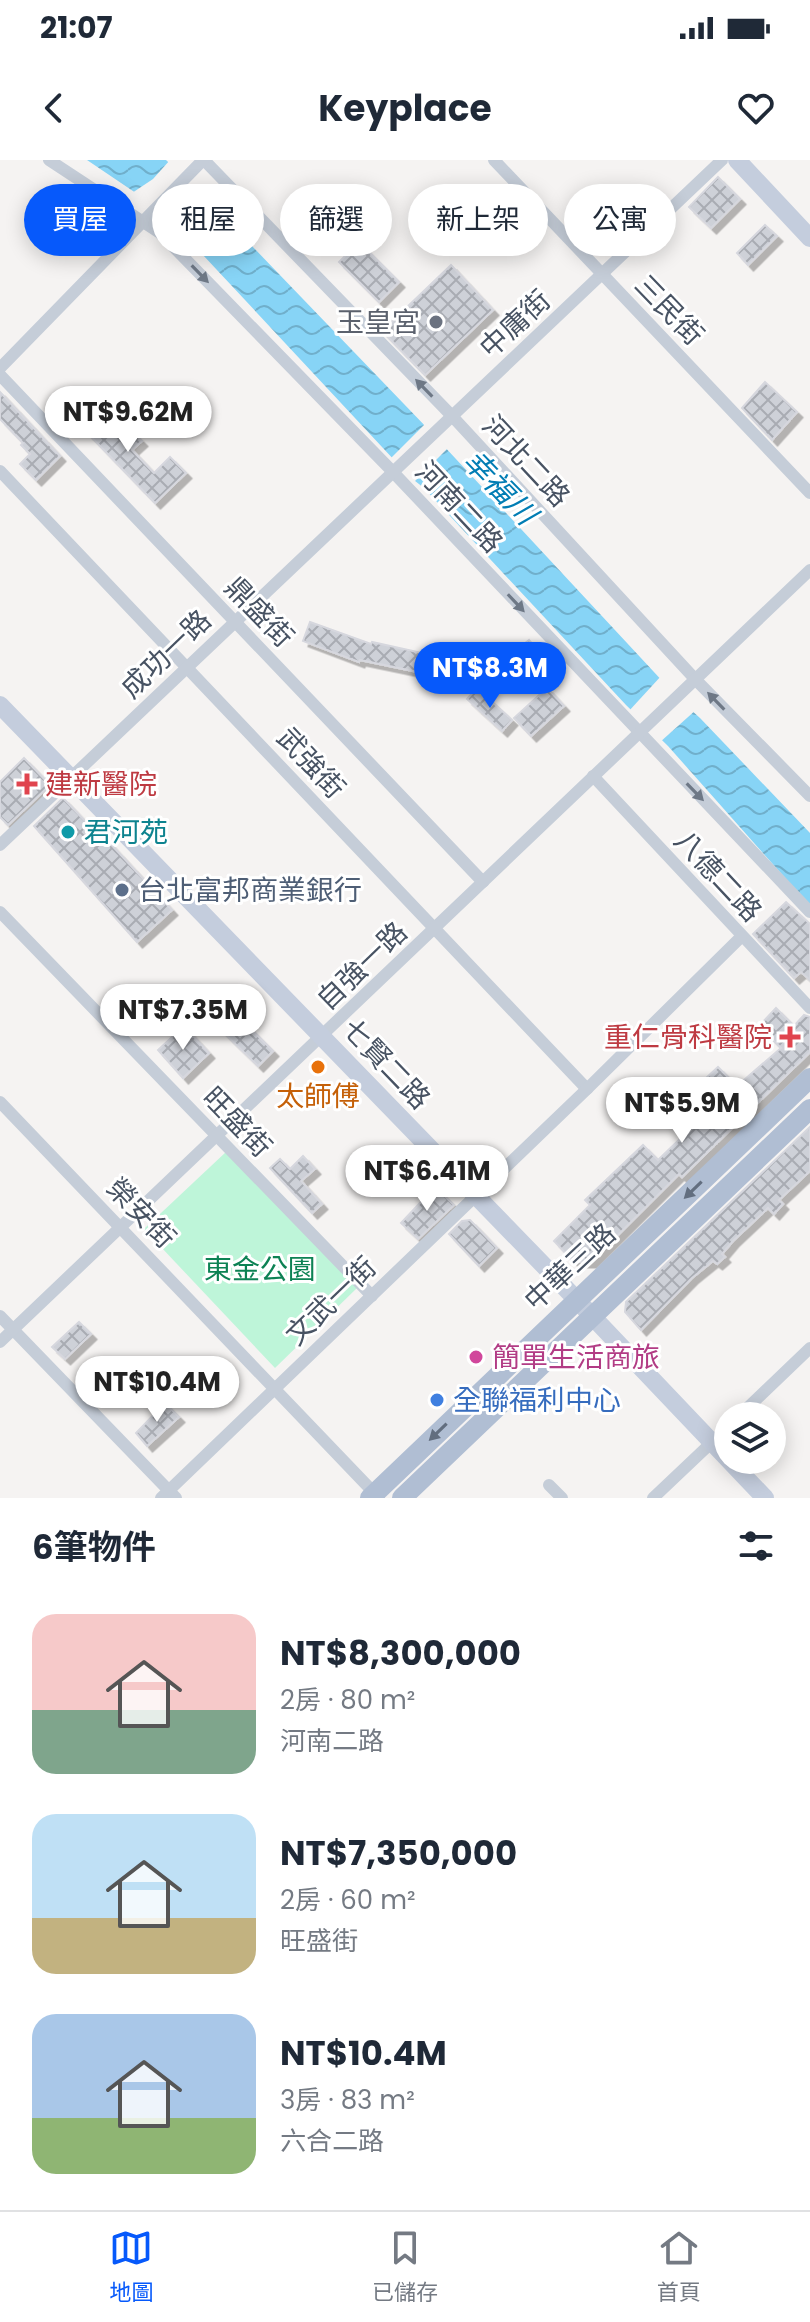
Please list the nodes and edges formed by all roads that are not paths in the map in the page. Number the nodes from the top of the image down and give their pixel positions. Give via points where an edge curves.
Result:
1 (49, 160) edge
2 (494, 160) edge
3 (722, 160) edge
4 (737, 160) edge
5 (201, 162) edge
6 (143, 221) junction
7 (810, 238) edge
8 (602, 274) junction
9 (0, 368) edge
10 (0, 375) edge
11 (448, 420) junction
12 (396, 467) junction
13 (0, 471) edge
14 (810, 493) edge
15 (810, 570) edge
16 (235, 621) junction
17 (187, 667) junction
18 (692, 683) junction
19 (0, 705) edge
20 (638, 732) junction
21 (593, 776) junction
22 (70, 779) junction
23 (810, 796) edge
24 (0, 845) edge
25 (483, 882) junction
26 (0, 912) edge
27 (810, 912) edge
28 (434, 929) junction
29 (741, 937) junction
30 (810, 1008) edge
31 (322, 1038) junction
32 (810, 1078) edge
33 (587, 1089) junction
34 (0, 1102) edge
35 (810, 1109) edge
36 (217, 1136) junction
37 (475, 1197) junction
38 (122, 1227) junction
39 (372, 1296) junction
40 (576, 1300) junction
41 (0, 1316) edge
42 (592, 1317) junction
43 (13, 1330) junction
44 (0, 1342) edge
45 (810, 1348) edge
46 (275, 1389) junction
47 (754, 1402) edge
48 (714, 1440) edge
49 (710, 1444) junction
50 (549, 1485) dead end
51 (169, 1495) edge
52 (374, 1497) edge
53 (402, 1498) edge
54 (562, 1498) edge
55 (653, 1498) edge
56 (765, 1498) edge

1 - 6 street, 河南二路
2 - 8 street, 三民街
3 - 8 street, 中庸街
4 - 7 street
5 - 6 street
11 -> 5 street, 河北二路
6 - 9 street
6 -> 12 street, 河南二路
8 - 11 street, 中庸街
8 - 14 street, 三民街
10 - 16 street, 鼎盛街
11 - 12 street, 中庸街
11 - 18 street, 河北二路
12 - 16 street, 成功一路
12 -> 20 street, 河南二路
13 - 17 street, 武強街
15 - 18 street
16 - 17 street, 成功一路
16 - 25 street, 鼎盛街
17 - 22 street, 成功一路
17 - 28 street, 武強街
18 - 20 street, 自強一路
23 -> 18 street, 河北二路
19 - 22 street, 七賢二路
20 - 21 street, 自強一路
20 -> 27 street, 河南二路
21 - 25 street, 自強一路
21 - 29 street, 八德二路
22 - 24 street, 成功一路
22 - 31 street, 七賢二路
25 - 28 street, 自強一路
26 - 36 street, 旺盛街
28 - 31 street, 自強一路
28 - 33 street, 武強街
29 - 30 street, 八德二路
29 - 33 street, 文武一街
31 - 36 street, 自強一路
31 - 37 street, 七賢二路
32 -> 40 main road, 中華三路
33 - 37 street, 文武一街
34 - 38 street, 榮安街
35 - 42 main road, 中華三路
36 - 38 street, 自強一路
36 - 39 street, 旺盛街
37 - 39 street, 文武一街
37 - 40 street, 七賢二路
38 - 43 street, 自強一路
38 - 46 street, 榮安街
39 - 46 street, 文武一街
40 - 42 street, 七賢二路
40 -> 52 main road, 中華三路
41 - 43 street
42 - 49 street, 七賢二路
42 - 53 main road, 中華三路
43 - 44 street, 自強一路
43 - 51 street
45 - 47 street
46 - 51 street, 文武一街
46 - 52 street, 榮安街
48 - 49 street
49 - 55 street
49 - 56 street, 七賢二路
50 - 54 street

